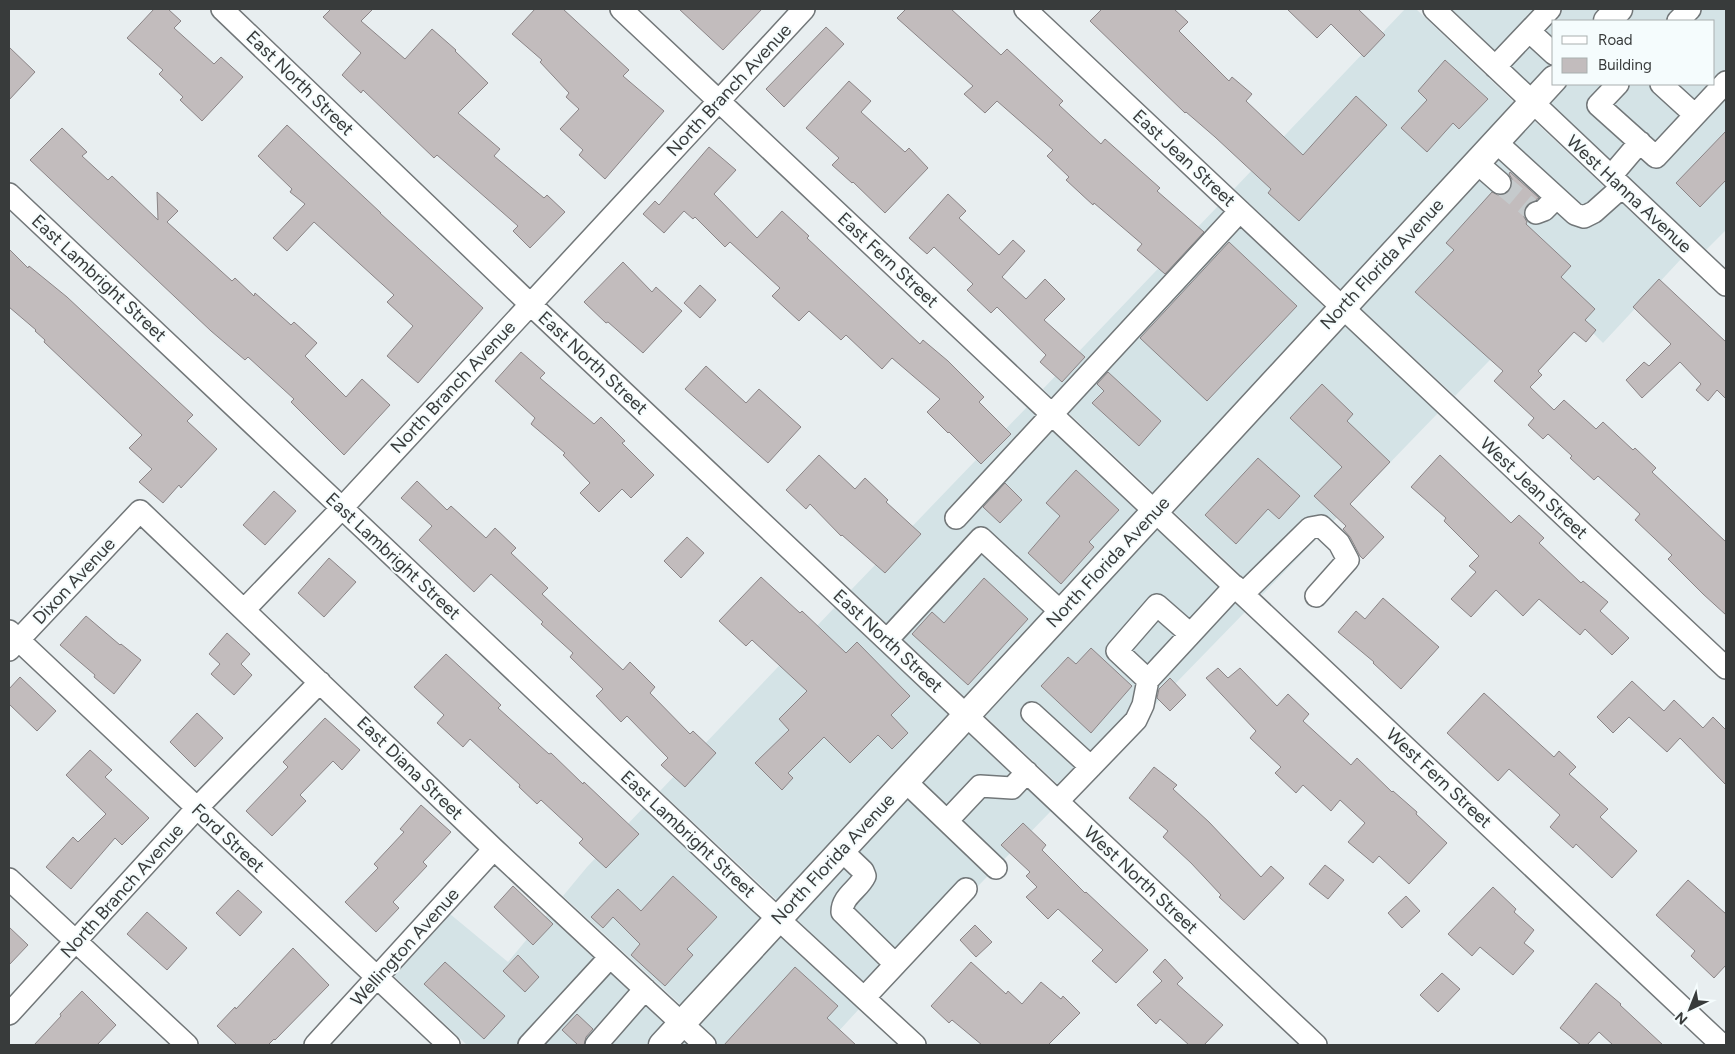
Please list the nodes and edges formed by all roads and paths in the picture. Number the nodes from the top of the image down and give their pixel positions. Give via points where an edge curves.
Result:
1 (222, 9) edge
2 (621, 9) edge
3 (804, 9) edge
4 (1025, 9) edge
5 (1434, 9) edge
6 (1550, 9) edge
7 (1690, 9) edge
8 (1679, 20) edge
9 (1529, 31) junction
10 (1552, 52) edge
11 (1496, 68) junction
12 (1552, 81) edge
13 (1726, 82) edge
14 (1617, 85) edge
15 (1662, 85) edge
16 (719, 101) junction
17 (1532, 102) junction
18 (1695, 115) junction
19 (1495, 141) junction
20 (1640, 142) junction
21 (1476, 162) junction
22 (1616, 182) junction
23 (1500, 183) tunnel mouth
24 (9, 194) edge
25 (1556, 198) junction
26 (1240, 211) junction
27 (1536, 213) dead end
28 (1726, 285) edge
29 (530, 304) junction
30 (1342, 307) junction
31 (1052, 414) junction
32 (342, 508) junction
33 (1155, 510) junction
34 (140, 511) joint
35 (956, 518) dead end
36 (1239, 590) junction
37 (1316, 596) dead end
38 (244, 610) junction
39 (1061, 612) junction
40 (1189, 633) junction
41 (12, 640) edge
42 (887, 640) junction
43 (1726, 668) edge
44 (1148, 680) junction
45 (320, 682) junction
46 (1032, 713) dead end
47 (966, 715) junction
48 (1091, 767) junction
49 (1027, 772) junction
50 (905, 781) junction
51 (1058, 801) junction
52 (196, 809) junction
53 (947, 821) junction
54 (494, 849) junction
55 (841, 850) junction
56 (996, 868) dead end
57 (9, 879) edge
58 (966, 889) dead end
59 (778, 918) junction
60 (77, 942) junction
61 (610, 957) junction
62 (895, 964) junction
63 (378, 977) junction
64 (645, 989) junction
65 (864, 998) junction
66 (9, 1014) edge
67 (682, 1024) junction
68 (187, 1045) edge
69 (315, 1045) edge
70 (449, 1045) edge
71 (529, 1045) edge
72 (596, 1045) edge
73 (662, 1045) edge
74 (706, 1045) edge
75 (915, 1045) edge
76 (1316, 1045) edge
77 (1722, 1045) edge

1 - 29 street, East North Street
2 - 16 street, East Fern Street
3 - 16 street, North Branch Avenue
4 - 26 street, East Jean Street
5 - 11 street, West Hanna Avenue
6 - 9 street
7 - 8 street
9 - 10 street
9 - 11 street
11 - 17 street, West Hanna Avenue
12 - 17 main road, North Florida Avenue
13 - 18 street
14 - 20 street via 1598,105
15 - 18 street
16 - 29 street, North Branch Avenue
16 - 31 street, East Fern Street
17 - 19 main road, North Florida Avenue
17 - 22 street, West Hanna Avenue
18 - 20 street via 1656,157
19 - 21 main road, North Florida Avenue
19 - 25 street
20 - 22 street
21 - 23 street
21 - 30 main road, North Florida Avenue
22 - 25 street via 1594,212 1584,217 1575,214
22 - 28 street, West Hanna Avenue
24 - 32 street, East Lambright Street
25 - 27 street
26 - 30 street, East Jean Street
26 - 31 street
29 - 32 street, North Branch Avenue
29 - 42 street, East North Street
30 - 33 main road, North Florida Avenue
30 - 43 street, West Jean Street
31 - 33 street, East Fern Street
31 - 35 street
32 - 38 street, North Branch Avenue
32 - 59 street, East Lambright Street
33 - 36 street, West Fern Street
33 - 39 main road, North Florida Avenue
34 - 38 street, East Diana Street
34 - 41 street, Dixon Avenue
36 - 37 street via 1310,528 1321,526 1339,543 1348,560
36 - 40 street
36 - 77 street, West Fern Street
38 - 45 street, East Diana Street
39 - 42 street via 980,538
39 - 47 main road, North Florida Avenue
40 - 44 street
40 - 44 street via 1157,605 1118,650
41 - 52 street, Ford Street
42 - 47 street, East North Street
44 - 48 street via 1136,720
45 - 52 street, North Branch Avenue
45 - 54 street, East Diana Street
46 - 48 street
47 - 49 street, West North Street
47 - 50 main road, North Florida Avenue
48 - 51 street
49 - 51 street, West North Street
49 - 53 street via 1012,788 980,786
50 - 53 street
50 - 55 main road, North Florida Avenue
51 - 76 street, West North Street
52 - 60 street, North Branch Avenue
52 - 63 street, Ford Street
53 - 56 street
54 - 61 street, East Diana Street
54 - 63 street, Wellington Avenue
55 - 59 main road, North Florida Avenue
55 - 62 street via 864,871 865,876 844,901 842,912
57 - 60 street
58 - 62 street
59 - 65 street, East Lambright Street
59 - 67 main road, North Florida Avenue
60 - 66 street, North Branch Avenue
60 - 68 street
61 - 64 street, East Diana Street
61 - 71 street
62 - 65 street
63 - 69 street, Wellington Avenue
63 - 70 street, Ford Street
64 - 67 street, East Diana Street
64 - 72 street
65 - 75 street, East Lambright Street
67 - 73 main road, North Florida Avenue
67 - 74 street, East Diana Street

